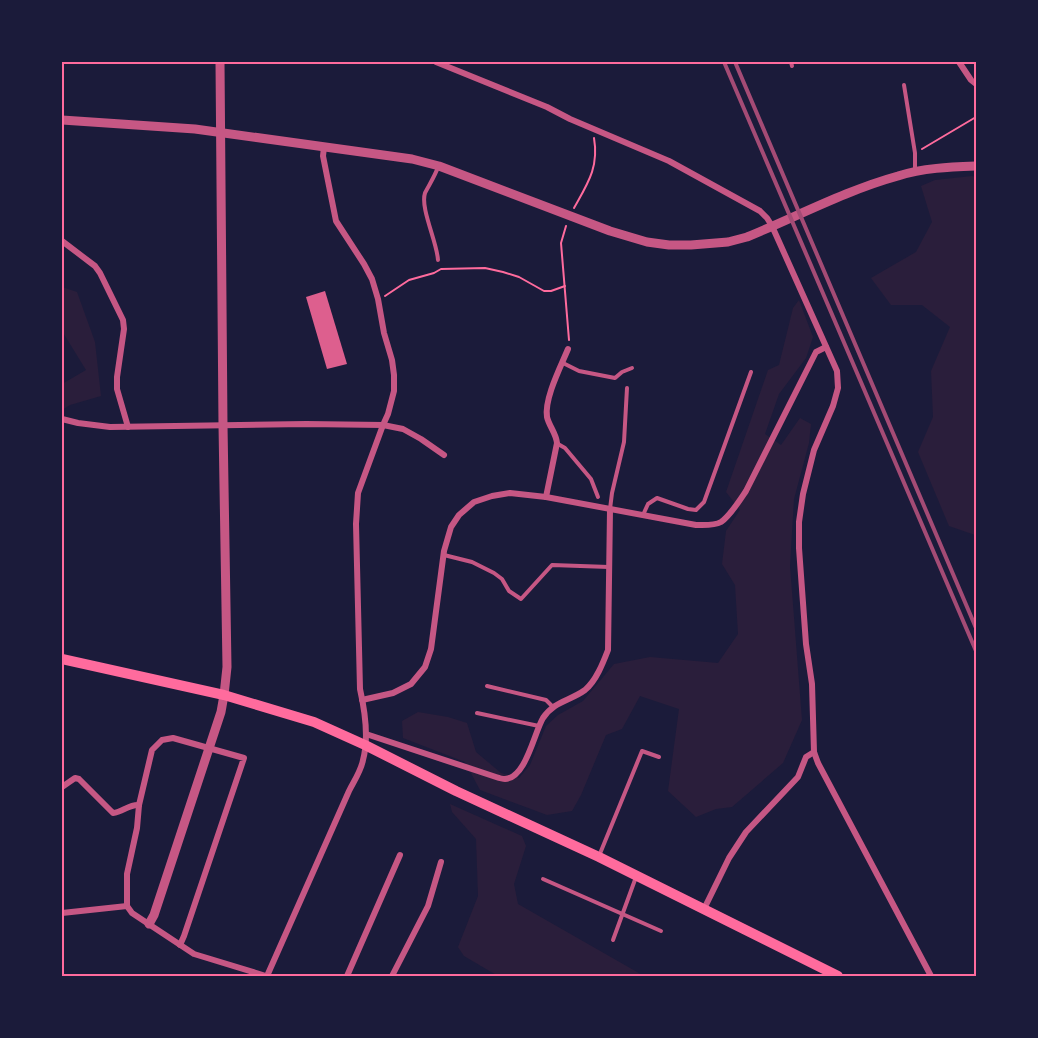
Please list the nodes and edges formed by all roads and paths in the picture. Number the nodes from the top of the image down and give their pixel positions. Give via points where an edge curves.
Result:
1 (220, 62) edge
2 (436, 62) edge
3 (959, 62) edge
4 (976, 84) edge
5 (904, 85) dead end
6 (976, 117) edge
7 (62, 120) edge
8 (592, 129) junction
9 (220, 132) junction
10 (324, 147) junction
11 (915, 153) junction
12 (439, 166) junction
13 (976, 166) edge
14 (915, 172) junction
15 (570, 215) junction
16 (776, 224) junction
17 (62, 241) edge
18 (438, 260) dead end
19 (565, 286) junction
20 (378, 299) junction
21 (826, 347) junction
22 (568, 349) joint
23 (562, 363) junction
24 (632, 368) dead end
25 (751, 372) dead end
26 (627, 388) dead end
27 (62, 420) edge
28 (223, 425) junction
29 (383, 425) junction
30 (128, 427) junction
31 (557, 443) junction
32 (444, 455) dead end
33 (546, 497) junction
34 (598, 497) dead end
35 (610, 510) junction
36 (643, 516) junction
37 (444, 555) junction
38 (609, 567) junction
39 (62, 659) edge
40 (487, 686) dead end
41 (225, 695) junction
42 (362, 700) junction
43 (553, 707) junction
44 (477, 713) dead end
45 (539, 726) junction
46 (365, 739) junction
47 (210, 747) junction
48 (814, 752) junction
49 (659, 757) dead end
50 (62, 787) edge
51 (139, 805) junction
52 (400, 855) dead end
53 (599, 857) junction
54 (441, 862) dead end
55 (636, 876) junction
56 (543, 879) dead end
57 (127, 906) junction
58 (704, 909) junction
59 (62, 913) edge
60 (623, 913) junction
61 (150, 924) junction
62 (661, 931) dead end
63 (613, 940) dead end
64 (180, 945) junction
65 (266, 976) edge
66 (348, 976) edge
67 (392, 976) edge
68 (838, 976) edge
69 (931, 976) edge

1 - 9 street
2 - 8 street
3 - 4 street
5 - 11 lane
6 - 11 path
7 - 9 street
8 - 15 path via 594,168
8 - 16 street via 689,172
9 - 10 street
9 - 28 street
10 - 12 street
10 - 20 street via 336,221 364,264
11 - 14 lane
12 - 15 street
12 - 18 lane via 424,195
13 - 14 street
14 - 16 street via 868,186
15 - 16 street via 630,237 669,245 728,242
15 - 19 path via 561,243
16 - 21 street
17 - 30 street via 95,266 123,320 117,389
19 - 20 path via 544,291 519,277 485,268 441,269 409,280
19 - 22 path
20 - 29 street via 394,375 394,391
21 - 36 street via 816,352 746,491 721,522 696,525
21 - 48 street via 837,371 838,388 814,450 799,522
22 - 23 street
23 - 24 lane via 579,371 615,378
23 - 31 street via 546,411
25 - 36 lane via 704,502 696,510 657,498 648,504
26 - 35 lane via 624,441
27 - 30 street
28 - 29 street
28 - 30 street
28 - 41 street
29 - 32 street via 403,429
29 - 42 street via 358,493
31 - 33 street
31 - 34 lane via 591,479
33 - 35 street
33 - 37 street via 510,493 474,502 451,527
35 - 36 street
35 - 38 street
37 - 38 lane via 495,573 521,599 552,566
37 - 42 street via 431,649 424,668 411,684
38 - 43 street via 608,650 587,688
39 - 41 main road
40 - 43 lane via 546,700
41 - 46 main road
41 - 47 street
42 - 46 street
43 - 45 street
44 - 45 lane
45 - 46 street via 524,767 506,779
46 - 53 main road via 456,791
46 - 65 street via 363,762
47 - 51 street via 173,738 162,740 152,750
47 - 61 street
47 - 64 street via 244,758
48 - 58 street via 806,757 798,777 746,832
48 - 69 street
49 - 53 lane via 642,752
50 - 51 street via 79,779 113,813 132,804
51 - 57 street via 127,874
52 - 66 street
53 - 55 main road
54 - 67 street via 428,906
55 - 58 main road
55 - 60 lane
56 - 60 lane
57 - 59 street
57 - 61 street
58 - 68 main road
60 - 62 lane
60 - 63 lane
61 - 64 street
64 - 65 street via 195,954

